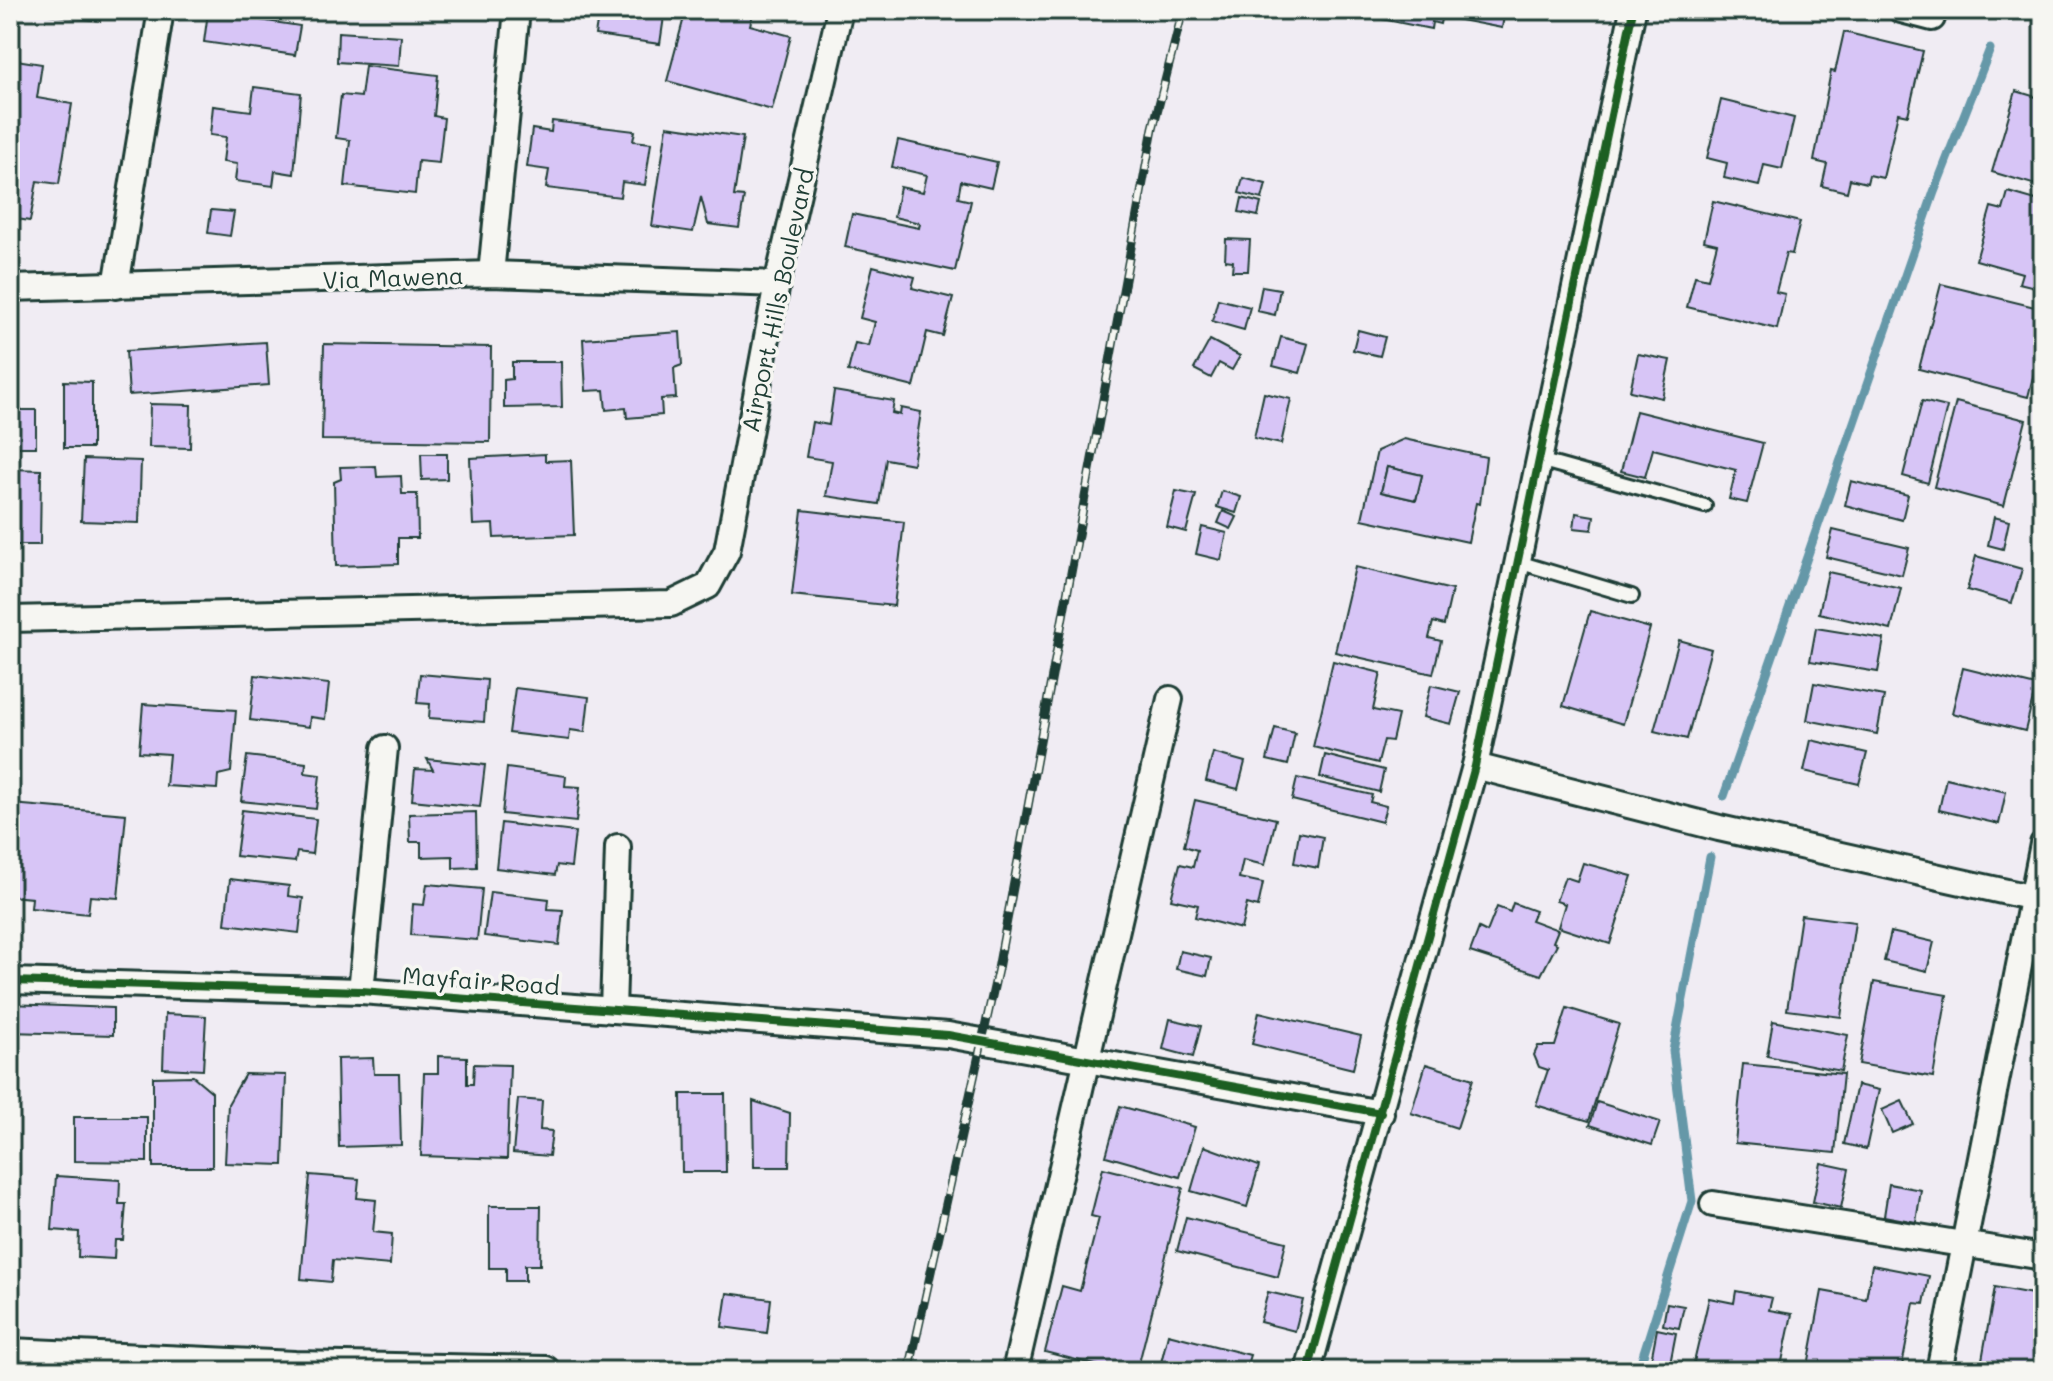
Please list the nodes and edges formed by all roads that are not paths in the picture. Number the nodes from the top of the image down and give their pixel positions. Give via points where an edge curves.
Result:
1 (161, 10) edge
2 (517, 10) edge
3 (840, 10) edge
4 (1633, 10) edge
5 (1901, 10) edge
6 (1932, 18) dead end
7 (491, 274) junction
8 (777, 284) junction
9 (116, 286) junction
10 (10, 288) edge
11 (1539, 460) junction
12 (1705, 506) dead end
13 (1518, 562) junction
14 (1632, 596) dead end
15 (10, 619) edge
16 (1170, 699) dead end
17 (385, 748) dead end
18 (1475, 766) junction
19 (2043, 844) edge
20 (618, 847) dead end
21 (2037, 899) edge
22 (10, 981) edge
23 (361, 991) junction
24 (613, 1010) junction
25 (1085, 1058) junction
26 (1381, 1113) junction
27 (1713, 1204) dead end
28 (1966, 1244) junction
29 (2043, 1257) edge
30 (10, 1351) edge
31 (546, 1369) dead end
32 (1015, 1371) edge
33 (1308, 1371) edge
34 (1939, 1371) edge

1 - 9 street
2 - 7 street
3 - 8 street, Airport Hills Boulevard
4 - 11 street
5 - 6 street
7 - 8 street, Via Mawena
7 - 9 street, Via Mawena
8 - 15 street, Airport Hills Boulevard via 727,551 708,586 671,604
9 - 10 street, Via Mawena
11 - 12 lane
11 - 13 street
13 - 14 lane
13 - 18 street
16 - 25 street
17 - 23 street
18 - 21 street via 1719,828
18 - 26 street
19 - 21 street
20 - 24 street
21 - 28 street
22 - 23 street, Mayfair Road
23 - 24 street, Mayfair Road
24 - 25 street, Mayfair Road via 948,1035
25 - 26 street, Mayfair Road
25 - 32 street
26 - 33 street
27 - 28 street
28 - 29 street
28 - 34 street
30 - 31 street

